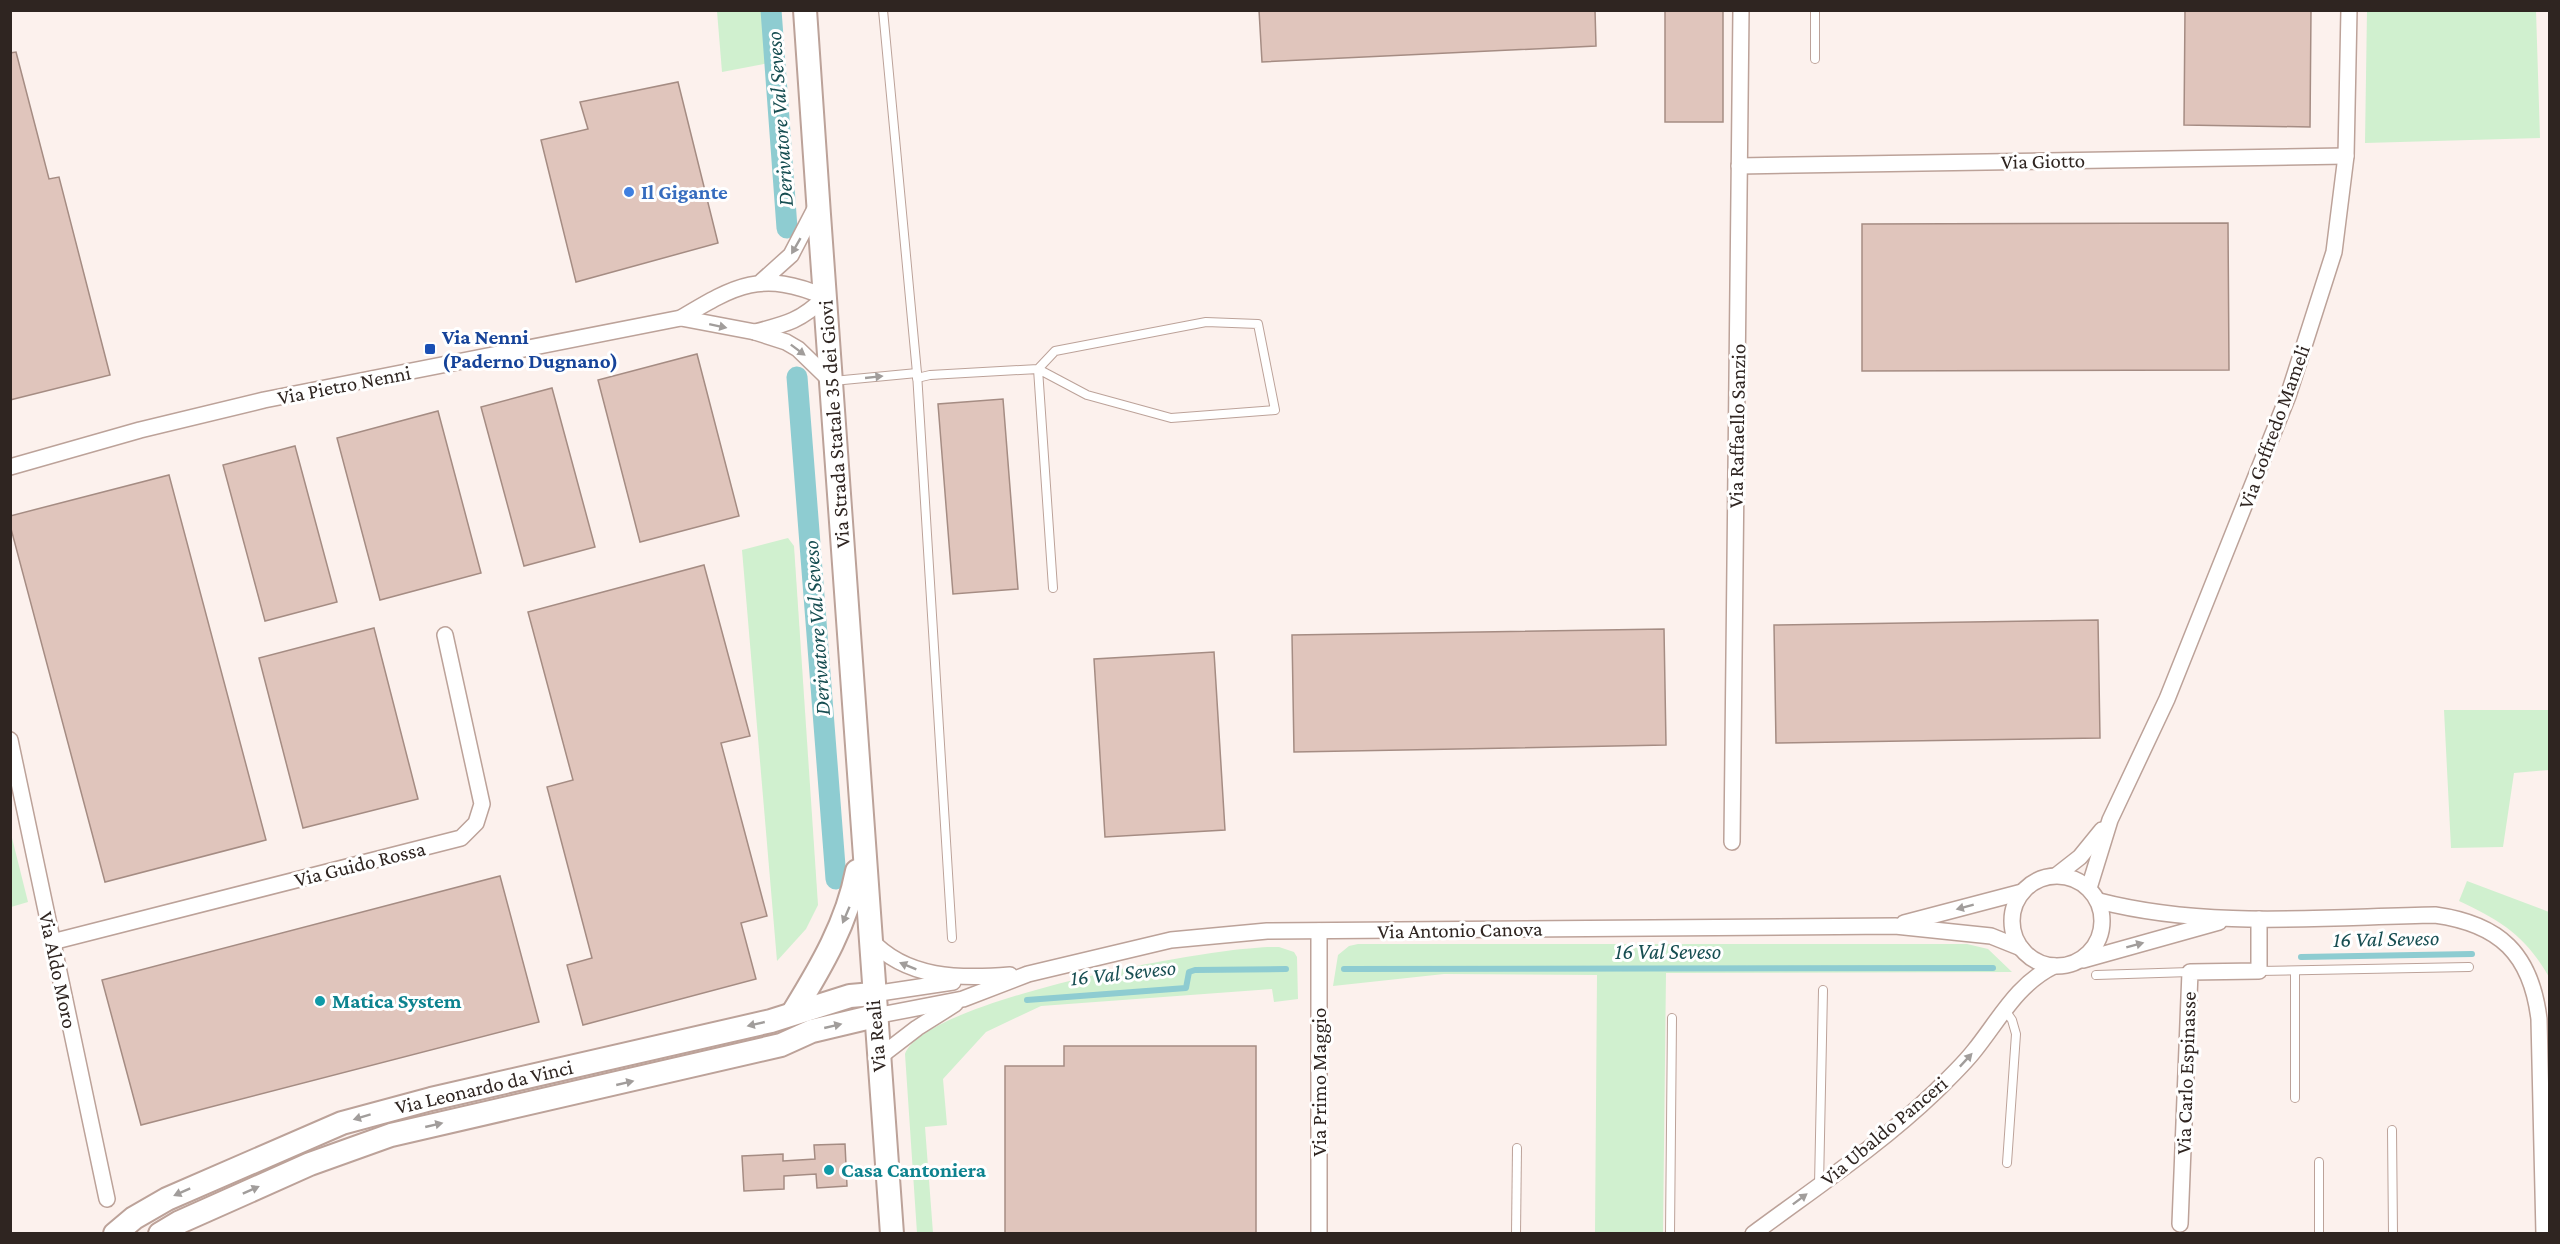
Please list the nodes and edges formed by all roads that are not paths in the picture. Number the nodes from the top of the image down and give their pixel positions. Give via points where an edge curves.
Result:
1 (805, 10) edge
2 (883, 10) edge
3 (1741, 10) edge
4 (1815, 10) edge
5 (2349, 10) edge
6 (1815, 59) dead end
7 (2346, 156) junction
8 (1739, 166) junction
9 (818, 202) junction
10 (762, 281) junction
11 (825, 297) junction
12 (681, 318) junction
13 (755, 332) junction
14 (1038, 369) junction
15 (917, 376) junction
16 (831, 381) junction
17 (10, 467) edge
18 (1053, 588) dead end
19 (445, 635) dead end
20 (10, 740) edge
21 (2110, 820) junction
22 (864, 838) junction
23 (1732, 842) dead end
24 (2057, 875) junction
25 (2089, 888) junction
26 (2022, 892) junction
27 (2098, 901) junction
28 (2259, 919) junction
29 (2228, 920) junction
30 (1895, 926) junction
31 (1319, 931) junction
32 (952, 938) dead end
33 (870, 939) junction
34 (52, 942) junction
35 (2020, 948) junction
36 (2079, 961) junction
37 (2054, 966) junction
38 (2469, 967) dead end
39 (2295, 970) junction
40 (2259, 971) junction
41 (2190, 972) junction
42 (1028, 974) junction
43 (2096, 975) dead end
44 (980, 978) junction
45 (1823, 990) dead end
46 (873, 994) junction
47 (963, 999) junction
48 (2005, 1010) junction
49 (794, 1011) junction
50 (875, 1016) junction
51 (1672, 1018) dead end
52 (879, 1058) junction
53 (2295, 1098) dead end
54 (2392, 1130) dead end
55 (1517, 1148) dead end
56 (2007, 1162) dead end
57 (2319, 1162) dead end
58 (1819, 1185) junction
59 (107, 1199) dead end
60 (2180, 1224) dead end
61 (116, 1233) edge
62 (160, 1233) edge
63 (892, 1233) edge
64 (1319, 1233) edge
65 (1516, 1233) edge
66 (1670, 1233) edge
67 (1753, 1233) edge
68 (2319, 1233) edge
69 (2393, 1233) edge
70 (2544, 1233) edge

1 - 9 main road, Via Strada Statale 35 dei Giovi
2 - 15 lane
3 - 8 street, Via Raffaello Sanzio
4 - 6 lane
5 - 7 street, Via Goffredo Mameli
7 - 8 street, Via Giotto
7 - 21 street, Via Goffredo Mameli via 2334,252 2288,396 2167,699
8 - 23 street, Via Raffaello Sanzio
9 -> 10 street, Via Pietro Nenni via 791,255
9 - 11 main road, Via Strada Statale 35 dei Giovi
10 - 11 street, Via Pietro Nenni via 784,283
10 - 12 street, Via Pietro Nenni via 723,293
11 - 13 street, Via Pietro Nenni via 796,321
11 - 16 main road, Via Strada Statale 35 dei Giovi
12 -> 13 street, Via Pietro Nenni
12 - 17 street, Via Pietro Nenni via 264,400
13 -> 16 street, Via Pietro Nenni via 798,349
14 - 14 lane via 1055,351 1206,322 1257,324 1275,410 1171,418 1087,395
14 - 15 lane
14 - 18 lane
16 -> 15 lane
15 - 32 lane
16 - 22 main road, Via Strada Statale 35 dei Giovi
19 - 34 street, Via Guido Rossa via 482,804 476,824 461,838
20 - 34 street, Via Aldo Moro
21 - 24 street via 2080,857
21 - 25 street
22 - 33 main road, Via Reali
22 -> 49 main road via 851,905
24 - 25 street
24 - 26 street via 2032,883
25 - 27 street
26 -> 30 street, Via Antonio Canova
26 - 35 street via 2011,920
27 - 29 street via 2134,910
27 - 36 street via 2102,928 2094,947
28 - 29 street
28 - 40 street
28 - 70 street via 2435,915 2463,919 2489,931 2511,949 2525,966 2535,990 2539,1019
36 -> 29 street
30 - 31 street, Via Antonio Canova
30 - 35 street, Via Antonio Canova via 1992,936
31 - 42 street, Via Antonio Canova via 1267,931 1171,940
31 - 64 street, Via Primo Maggio
44 -> 33 street, Via Antonio Canova via 910,968 880,951
33 - 46 main road, Via Reali
34 - 59 street, Via Aldo Moro
35 - 37 street via 2030,957
36 - 37 street
37 - 48 street, Via Ubaldo Panceri via 2030,981
38 - 39 lane
39 - 40 lane
39 - 53 lane
40 - 41 street, Via Carlo Espinasse
41 - 43 lane
41 - 60 street, Via Carlo Espinasse
42 - 44 street, Via Antonio Canova
42 - 47 street, Via Antonio Canova
44 - 46 street, Via Antonio Canova
45 - 58 lane
46 - 49 main road, Via Leonardo da Vinci
46 - 50 main road, Via Reali
47 - 50 street, Via Antonio Canova
47 - 52 street, Via Antonio Canova
48 - 56 lane via 2016,1034
58 -> 48 street, Via Ubaldo Panceri via 1879,1141 1935,1092
49 -> 61 main road, Via Leonardo da Vinci via 771,1021 342,1123 166,1199
50 - 52 main road, Via Reali
62 -> 50 main road, Via Leonardo da Vinci via 310,1164 391,1135 769,1048 812,1031
51 - 66 lane
52 - 63 main road, Via Reali
54 - 69 lane
55 - 65 lane
57 - 68 lane
67 -> 58 street, Via Ubaldo Panceri

